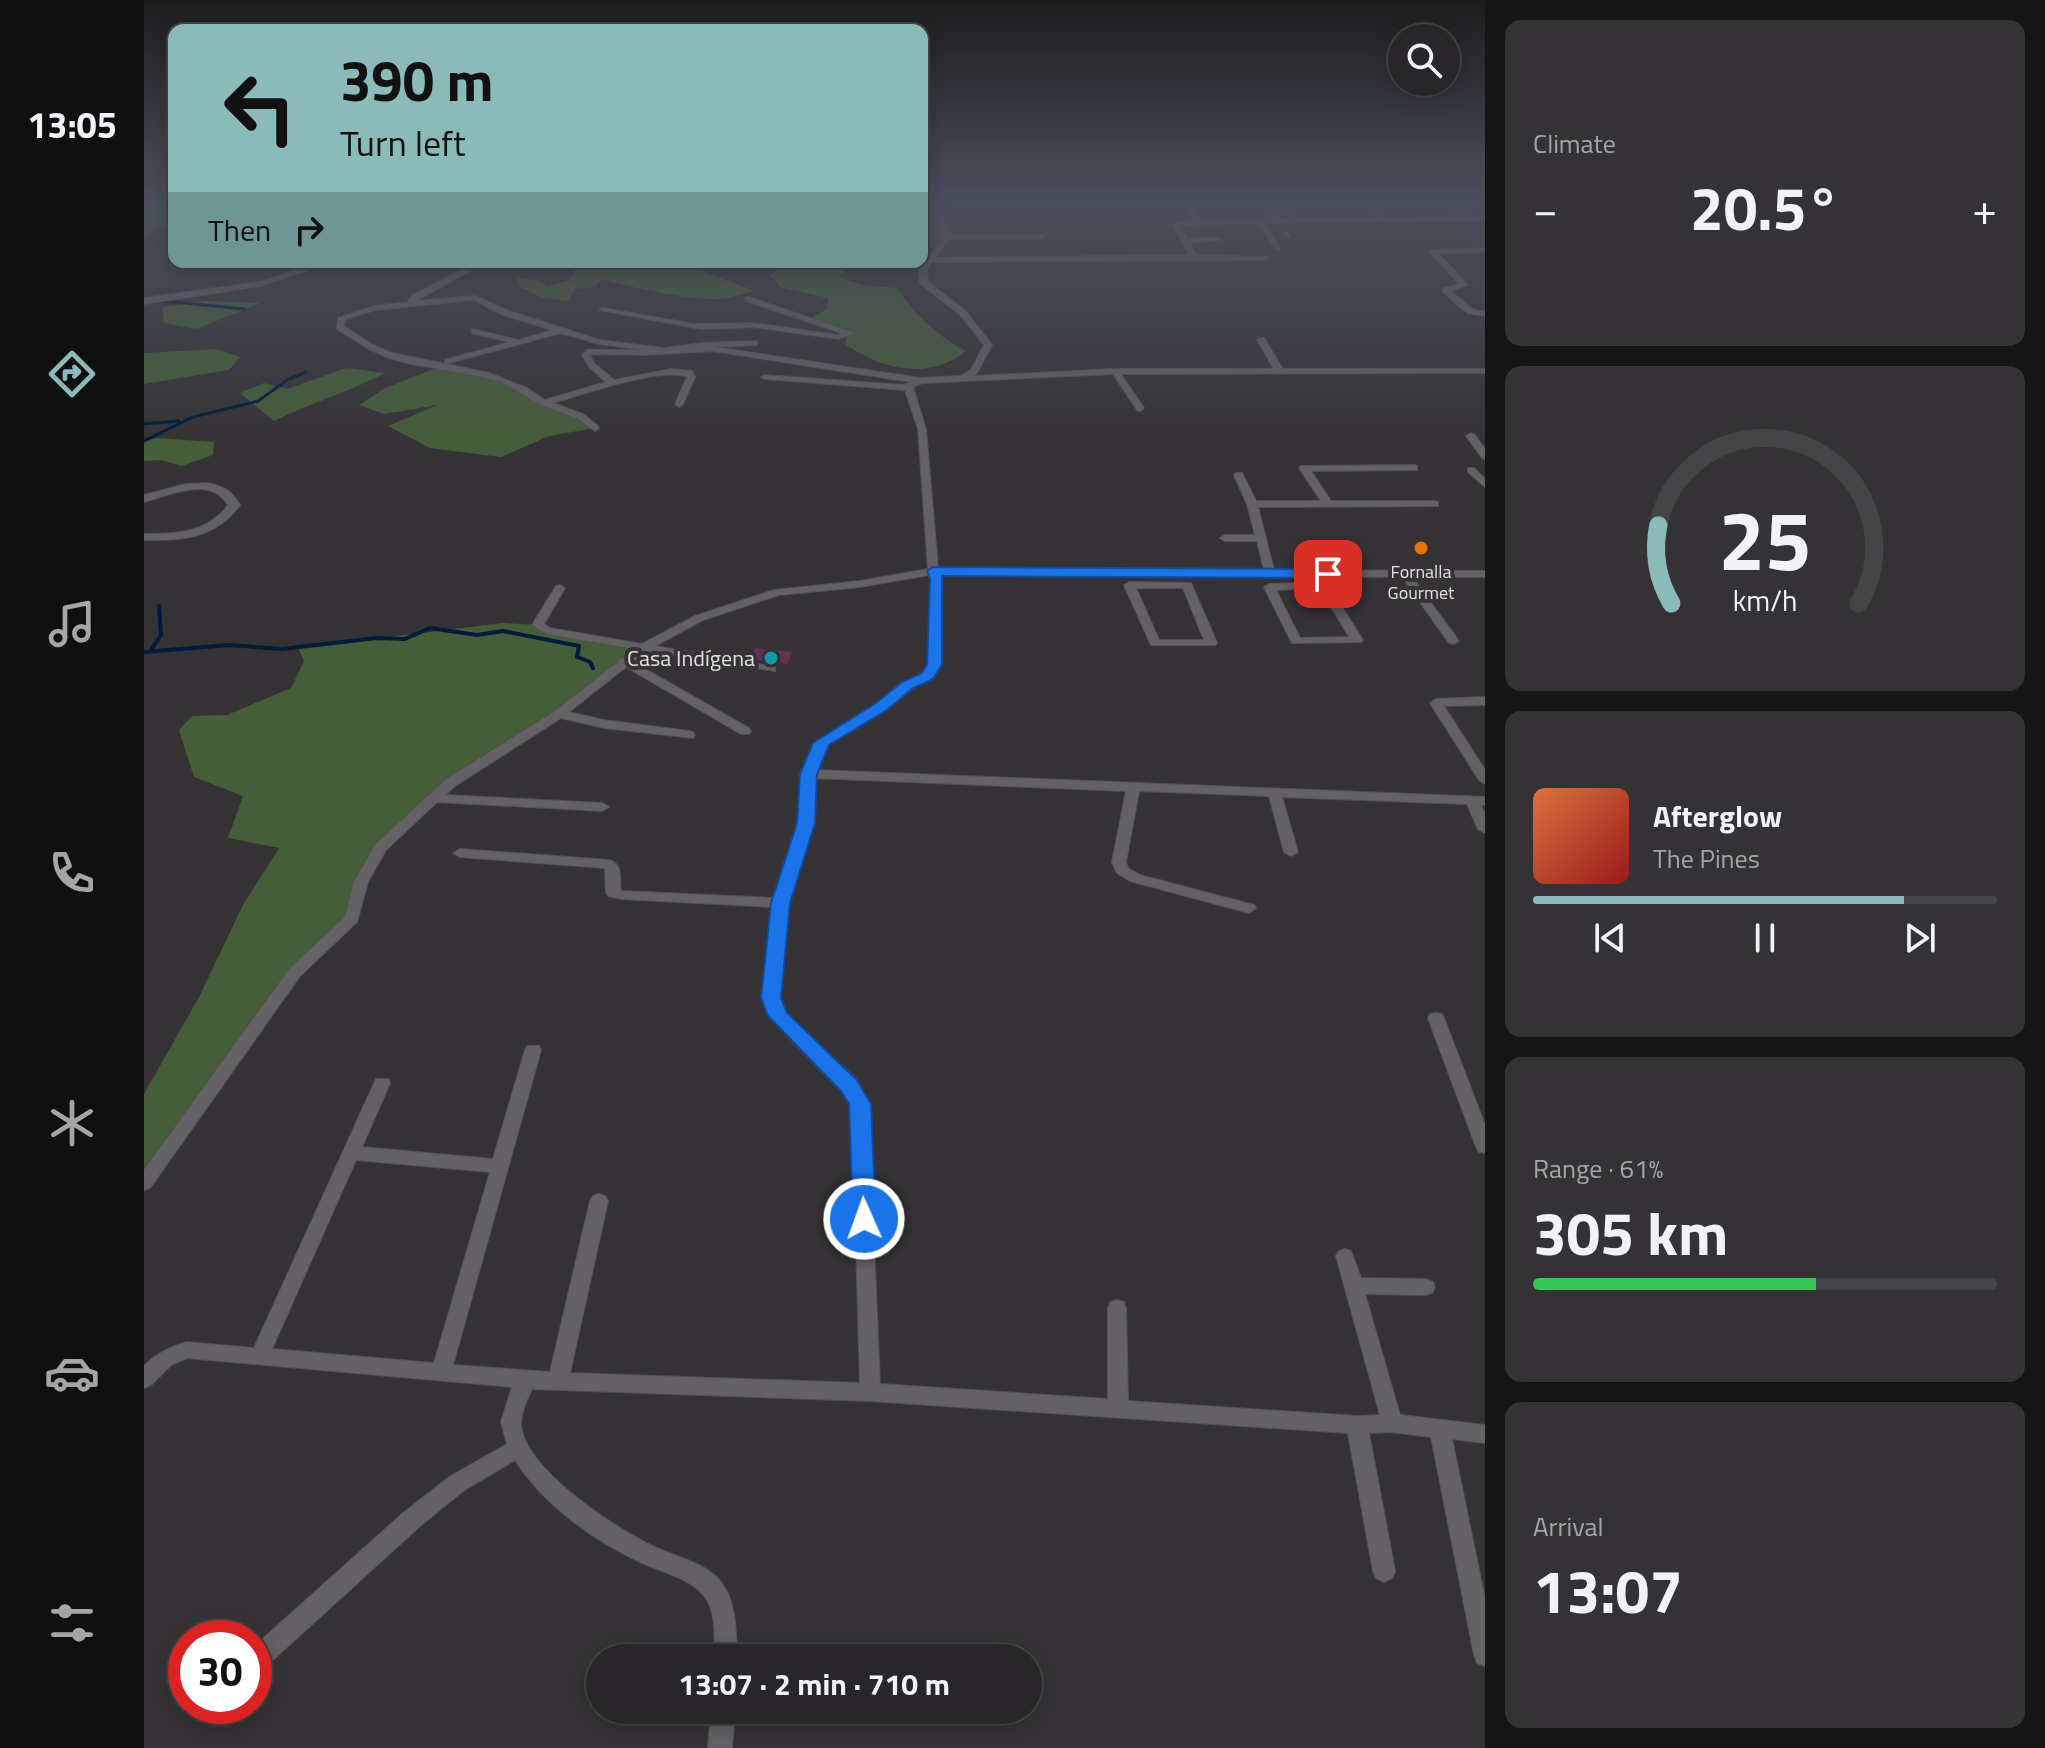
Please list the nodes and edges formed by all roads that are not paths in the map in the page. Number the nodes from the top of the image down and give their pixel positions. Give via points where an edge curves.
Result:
1 (265, 283) edge
2 (443, 283) edge
3 (924, 283) edge
4 (1464, 283) edge
5 (749, 299) dead end
6 (144, 301) edge
7 (414, 303) junction
8 (603, 310) dead end
9 (1485, 314) edge
10 (694, 326) junction
11 (559, 330) junction
12 (475, 331) dead end
13 (1261, 340) dead end
14 (521, 343) junction
15 (669, 351) junction
16 (432, 355) dead end
17 (1115, 371) junction
18 (1485, 371) edge
19 (1281, 373) junction
20 (978, 375) junction
21 (765, 377) dead end
22 (921, 381) junction
23 (612, 383) junction
24 (909, 388) junction
25 (544, 403) junction
26 (679, 404) dead end
27 (1140, 408) dead end
28 (595, 428) dead end
29 (1485, 436) edge
30 (1485, 456) edge
31 (1414, 468) dead end
32 (1471, 470) dead end
33 (1239, 475) dead end
34 (1485, 484) edge
35 (144, 499) edge
36 (1327, 503) junction
37 (1252, 504) junction
38 (1435, 504) dead end
39 (144, 537) edge
40 (1225, 538) dead end
41 (1262, 538) junction
42 (933, 571) junction
43 (1152, 572) junction
44 (1270, 573) junction
45 (1303, 573) junction
46 (1405, 574) junction
47 (1485, 574) edge
48 (1158, 585) junction
49 (1309, 585) junction
50 (560, 588) dead end
51 (1453, 641) dead end
52 (646, 646) junction
53 (623, 661) junction
54 (771, 669) dead end
55 (1485, 701) edge
56 (559, 714) junction
57 (745, 731) dead end
58 (689, 735) dead end
59 (808, 774) junction
60 (1485, 780) edge
61 (1133, 786) junction
62 (1274, 791) junction
63 (432, 798) junction
64 (1478, 800) edge
65 (602, 807) dead end
66 (1485, 829) edge
67 (1291, 852) dead end
68 (460, 853) dead end
69 (781, 903) junction
70 (1249, 908) dead end
71 (1436, 1018) dead end
72 (533, 1050) dead end
73 (382, 1083) dead end
74 (1485, 1147) edge
75 (352, 1153) junction
76 (499, 1166) junction
77 (144, 1183) edge
78 (599, 1201) dead end
79 (1345, 1256) dead end
80 (1356, 1286) junction
81 (1426, 1287) dead end
82 (1117, 1308) dead end
83 (260, 1355) junction
84 (441, 1372) junction
85 (144, 1379) edge
86 (525, 1380) junction
87 (558, 1382) junction
88 (870, 1392) junction
89 (1118, 1409) junction
90 (1392, 1423) junction
91 (1357, 1425) junction
92 (1440, 1430) junction
93 (1485, 1434) edge
94 (518, 1448) junction
95 (1384, 1571) dead end
96 (726, 1644) edge
97 (272, 1646) edge
98 (1485, 1655) edge
99 (722, 1724) edge
100 (720, 1748) edge

1 - 6 street
2 - 7 street
3 - 20 street via 963,313 988,345
4 - 9 street via 1446,290 1470,311
5 - 10 street via 850,333 839,337 754,325
7 - 11 street via 475,298
7 - 25 street via 365,310 342,318 340,327 391,356 498,376
8 - 10 street
10 - 15 street via 754,343
11 - 14 street
11 - 15 street via 599,342
12 - 14 street
13 - 19 street
14 - 16 street via 453,362
15 - 22 street via 712,349
15 - 23 street via 600,350 586,355
17 - 19 street
17 - 20 street
17 - 27 street
18 - 19 street
20 - 22 street
21 - 24 street
22 - 24 street
23 - 25 street
23 - 26 street via 671,371 689,373
24 - 42 street via 922,429
25 - 28 street via 580,416
29 - 30 street via 1471,436
31 - 36 street via 1304,468
32 - 34 street
33 - 37 street
35 - 39 street via 207,485 227,493 234,505 225,520 211,528
36 - 37 street
36 - 38 street
37 - 41 street
40 - 41 street
41 - 44 street
42 - 43 street
42 - 52 street via 778,592 699,618
42 - 59 street via 935,665 927,676 822,743
43 - 44 street
43 - 48 street
44 - 45 street
45 - 46 street
45 - 49 street
46 - 47 street
46 - 51 street
48 - 48 street via 1129,585 1155,643 1211,643 1187,585
49 - 49 street via 1269,587 1296,641 1357,640 1323,585
50 - 52 street via 538,625 547,631
52 - 53 street
52 - 54 street
53 - 56 street
53 - 57 street
55 - 60 street via 1436,703
56 - 58 street
56 - 63 street via 485,758
59 - 61 street
59 - 69 street via 806,823
61 - 62 street
61 - 70 street via 1119,862 1122,870
62 - 64 street
62 - 67 street
63 - 65 street
63 - 77 street via 380,848 361,882 352,919 295,972
64 - 66 street
68 - 69 street via 609,864 613,893 621,895
69 - 88 street via 771,998 778,1016 848,1084 860,1104
71 - 74 street
72 - 76 street
73 - 75 street
75 - 76 street
75 - 83 street
76 - 84 street
78 - 87 street
79 - 80 street
80 - 81 street
80 - 90 street
82 - 89 street
83 - 84 street
83 - 85 street via 175,1352
84 - 86 street
86 - 87 street
86 - 94 street via 510,1423
87 - 88 street
88 - 89 street
89 - 91 street
90 - 91 street
90 - 92 street
91 - 95 street
92 - 93 street
92 - 98 street
94 - 96 street via 586,1520 715,1590 725,1620
94 - 97 street via 456,1484 411,1520
99 - 100 street

